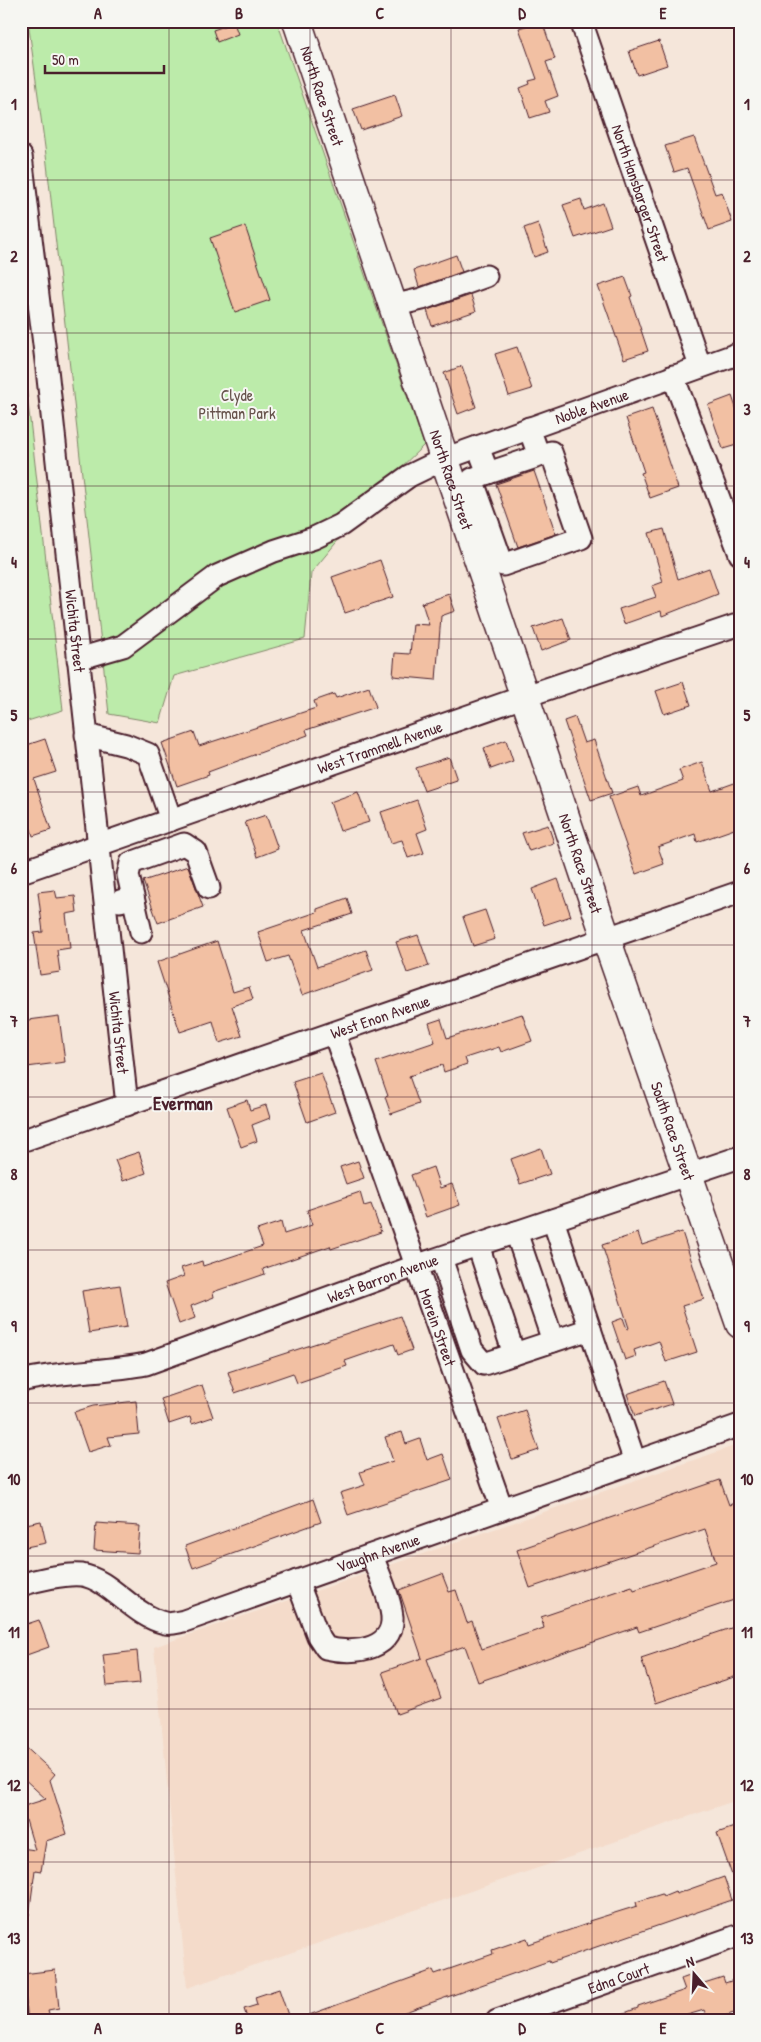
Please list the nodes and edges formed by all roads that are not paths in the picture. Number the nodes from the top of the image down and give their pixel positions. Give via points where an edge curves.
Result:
1 (581, 21) edge
2 (298, 22) edge
3 (21, 156) edge
4 (486, 276) dead end
5 (392, 306) junction
6 (740, 353) edge
7 (700, 366) junction
8 (673, 376) junction
9 (529, 428) junction
10 (478, 447) junction
11 (539, 456) junction
12 (444, 459) junction
13 (488, 473) junction
14 (478, 527) junction
15 (740, 554) edge
16 (740, 624) edge
17 (78, 659) junction
18 (526, 696) junction
19 (86, 734) junction
20 (171, 820) junction
21 (144, 830) junction
22 (97, 845) junction
23 (153, 855) junction
24 (21, 872) edge
25 (208, 888) dead end
26 (740, 892) edge
27 (132, 897) junction
28 (105, 906) junction
29 (141, 932) dead end
30 (606, 938) junction
31 (334, 1033) junction
32 (127, 1105) junction
33 (21, 1141) edge
34 (740, 1157) edge
35 (688, 1174) junction
36 (553, 1220) junction
37 (516, 1232) junction
38 (478, 1245) junction
39 (441, 1258) junction
40 (418, 1265) junction
41 (740, 1324) edge
42 (590, 1329) junction
43 (553, 1341) junction
44 (514, 1354) junction
45 (21, 1381) edge
46 (740, 1425) edge
47 (635, 1462) junction
48 (502, 1509) junction
49 (372, 1555) junction
50 (297, 1581) junction
51 (21, 1585) edge
52 (740, 1935) edge
53 (497, 2021) edge

1 - 7 street, North Hansbarger Street
2 - 5 main road, North Race Street
3 - 17 street, Wichita Street
4 - 5 street
5 - 12 main road, North Race Street
6 - 7 street, Noble Avenue
7 - 8 street, Noble Avenue
8 - 9 street, Noble Avenue
8 - 15 street
9 - 10 street, Noble Avenue
9 - 11 street
10 - 12 street, Noble Avenue
10 - 13 street
11 - 13 street
11 - 14 street via 551,452 581,538 502,565
12 - 14 main road, North Race Street
12 - 17 street, Noble Avenue via 409,476 341,525 217,576 124,646
13 - 14 street via 472,479
14 - 18 main road, North Race Street
16 - 18 street, West Trammell Avenue
17 - 19 street, Wichita Street
18 - 20 street, West Trammell Avenue
18 - 30 main road, North Race Street
19 - 20 street via 148,754
19 - 22 street, Wichita Street
20 - 21 street, West Trammell Avenue
21 - 22 street, West Trammell Avenue
21 - 23 street
22 - 24 street, West Trammell Avenue
22 - 28 street, Wichita Street
23 - 25 street via 184,844 196,852
23 - 27 street via 131,863 128,875
26 - 30 street, West Enon Avenue
27 - 28 street
27 - 29 street
28 - 32 street, Wichita Street
30 - 31 street, West Enon Avenue
30 - 35 main road, South Race Street
31 - 32 street, West Enon Avenue
31 - 40 street, Morein Street
32 - 33 street, West Enon Avenue
34 - 35 street, West Barron Avenue
35 - 36 street, West Barron Avenue
35 - 41 main road, South Race Street
36 - 37 street, West Barron Avenue
36 - 42 street
37 - 38 street, West Barron Avenue
37 - 43 street
38 - 39 street, West Barron Avenue
38 - 44 street
39 - 40 street, West Barron Avenue
39 - 44 street via 472,1350 484,1364
40 - 45 street, West Barron Avenue via 146,1364
40 - 48 street, Morein Street
42 - 43 street
42 - 47 street
43 - 44 street
46 - 47 street, Vaughn Avenue
47 - 48 street, Vaughn Avenue
48 - 49 street, Vaughn Avenue
49 - 50 street, Vaughn Avenue
49 - 50 street via 392,1620 390,1634 360,1652 326,1648 318,1636
50 - 51 street, Vaughn Avenue via 184,1621 166,1624 138,1611 96,1580 81,1575
52 - 53 street, Edna Court

